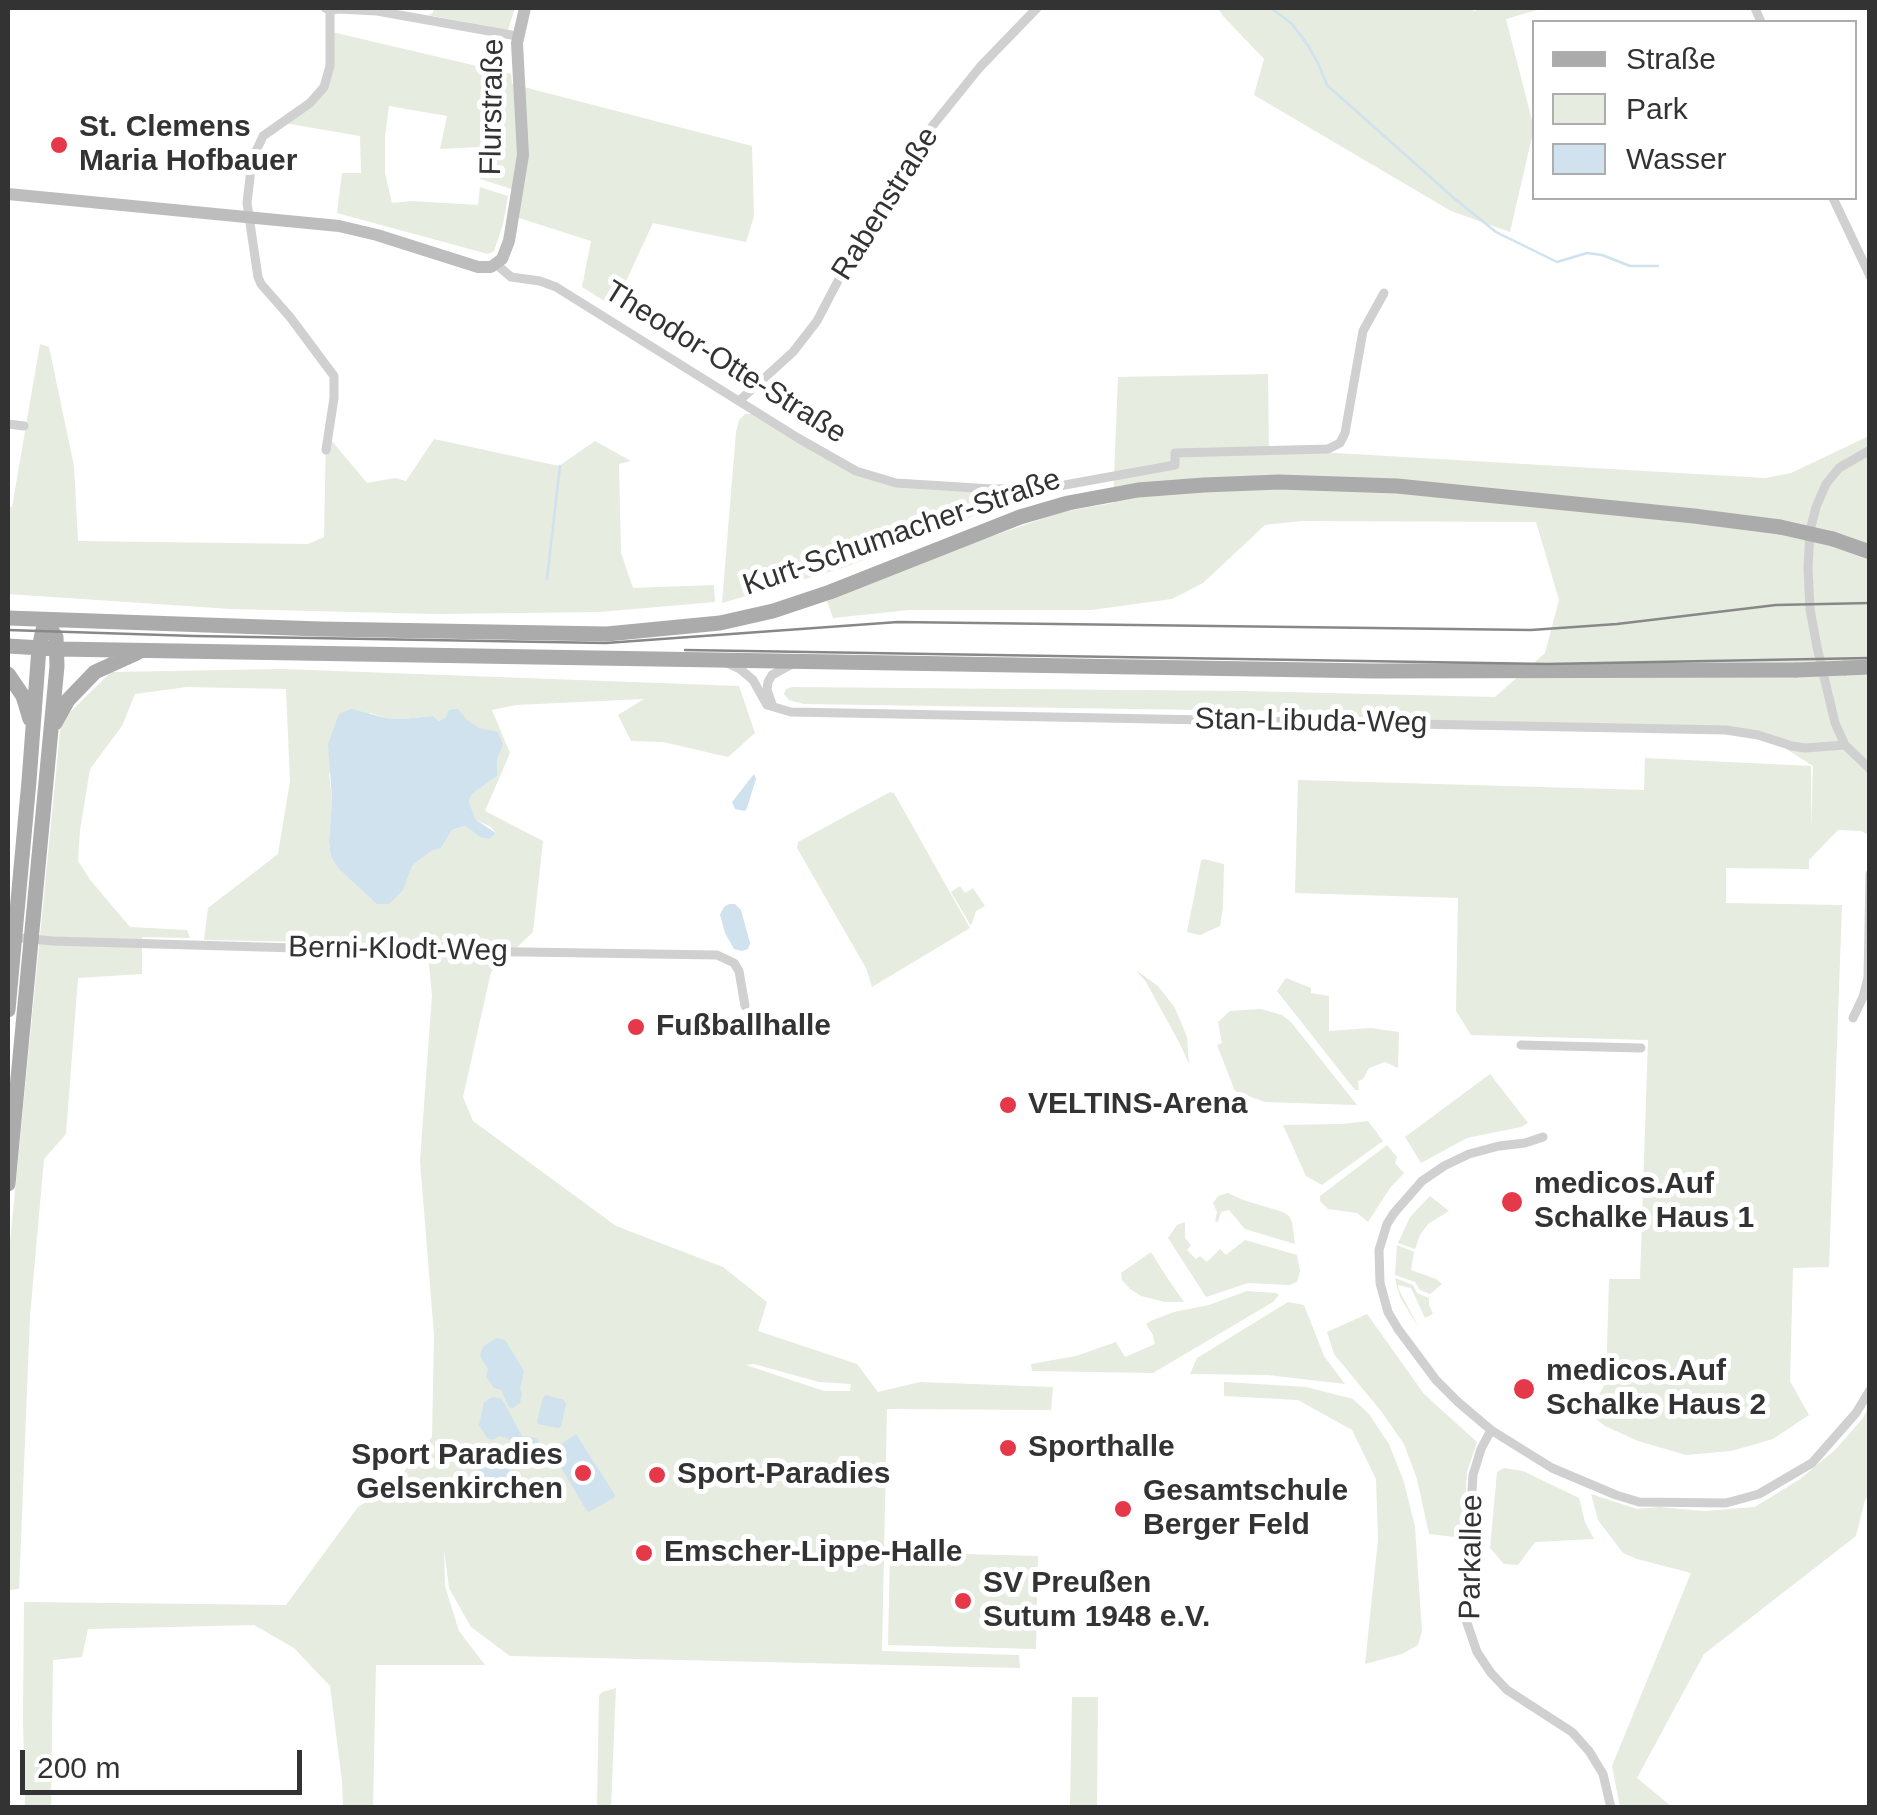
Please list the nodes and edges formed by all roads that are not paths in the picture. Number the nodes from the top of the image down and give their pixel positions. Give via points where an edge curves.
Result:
1 (525, 8) edge
2 (1037, 8) edge
3 (328, 9) edge
4 (518, 36) junction
5 (8, 194) edge
6 (1834, 200) edge
7 (249, 216) junction
8 (496, 264) junction
9 (1870, 276) edge
10 (1384, 293) dead end
11 (738, 401) junction
12 (8, 424) edge
13 (24, 426) dead end
14 (326, 450) dead end
15 (1870, 450) edge
16 (1870, 552) edge
17 (8, 618) edge
18 (45, 621) junction
19 (8, 646) edge
20 (39, 648) junction
21 (58, 648) junction
22 (146, 650) junction
23 (720, 660) junction
24 (799, 660) junction
25 (1870, 668) edge
26 (8, 674) edge
27 (774, 708) junction
28 (34, 729) junction
29 (51, 731) junction
30 (1846, 746) junction
31 (1870, 769) edge
32 (1870, 874) edge
33 (18, 937) edge
34 (744, 1006) dead end
35 (8, 1010) edge
36 (1853, 1018) dead end
37 (1521, 1045) dead end
38 (1641, 1048) dead end
39 (1543, 1137) dead end
40 (8, 1184) edge
41 (1870, 1390) edge
42 (1491, 1430) junction
43 (1611, 1808) edge

1 - 4 street, Flurstraße
2 - 11 street, Rabenstraße via 913,150 817,321
3 - 4 street
3 - 7 street via 324,87 257,146
4 - 8 street, Flurstraße via 522,155 509,241
5 - 7 street, Theodor-Otte-Straße
6 - 9 street
7 - 8 street, Theodor-Otte-Straße via 339,226 478,268
7 - 14 street via 261,284 334,376
8 - 11 street, Theodor-Otte-Straße via 511,277 556,288
10 - 11 street, Theodor-Otte-Straße via 1362,331 1344,433 1328,449 1176,453 1175,466 1048,488 896,483 846,467
12 - 13 street
15 - 30 street via 1826,484 1810,531 1812,619 1827,696
16 - 18 main road, Kurt-Schumacher-Straße, bridge via 1780,528 1694,516 1398,486 1204,484 1138,490 1020,516 830,592 720,623 608,634
17 - 18 main road, Kurt-Schumacher-Straße
18 - 20 main road
18 - 21 main road
19 - 20 main road
20 - 21 main road
20 - 28 main road
21 - 22 main road
21 - 29 main road
22 - 23 main road
22 - 29 main road via 95,672
23 - 24 main road
23 - 27 street via 747,674
24 - 25 main road, bridge via 1374,671
24 - 27 street via 772,675 767,690
26 - 28 main road
27 - 30 street, Stan-Libuda-Weg via 1726,730 1805,748
28 - 33 main road
29 - 33 main road
30 - 31 street
32 - 36 street via 1868,978
33 - 34 street, Berni-Klodt-Weg via 718,956 739,971
33 - 35 main road
33 - 40 main road
37 - 38 street
39 - 42 street via 1469,1154 1422,1181 1387,1224 1379,1250 1380,1283 1398,1329 1436,1380
41 - 42 street via 1812,1462 1759,1494 1726,1502 1639,1502 1552,1468
42 - 43 street, Parkallee via 1473,1475 1466,1620 1477,1652 1507,1690 1590,1750

